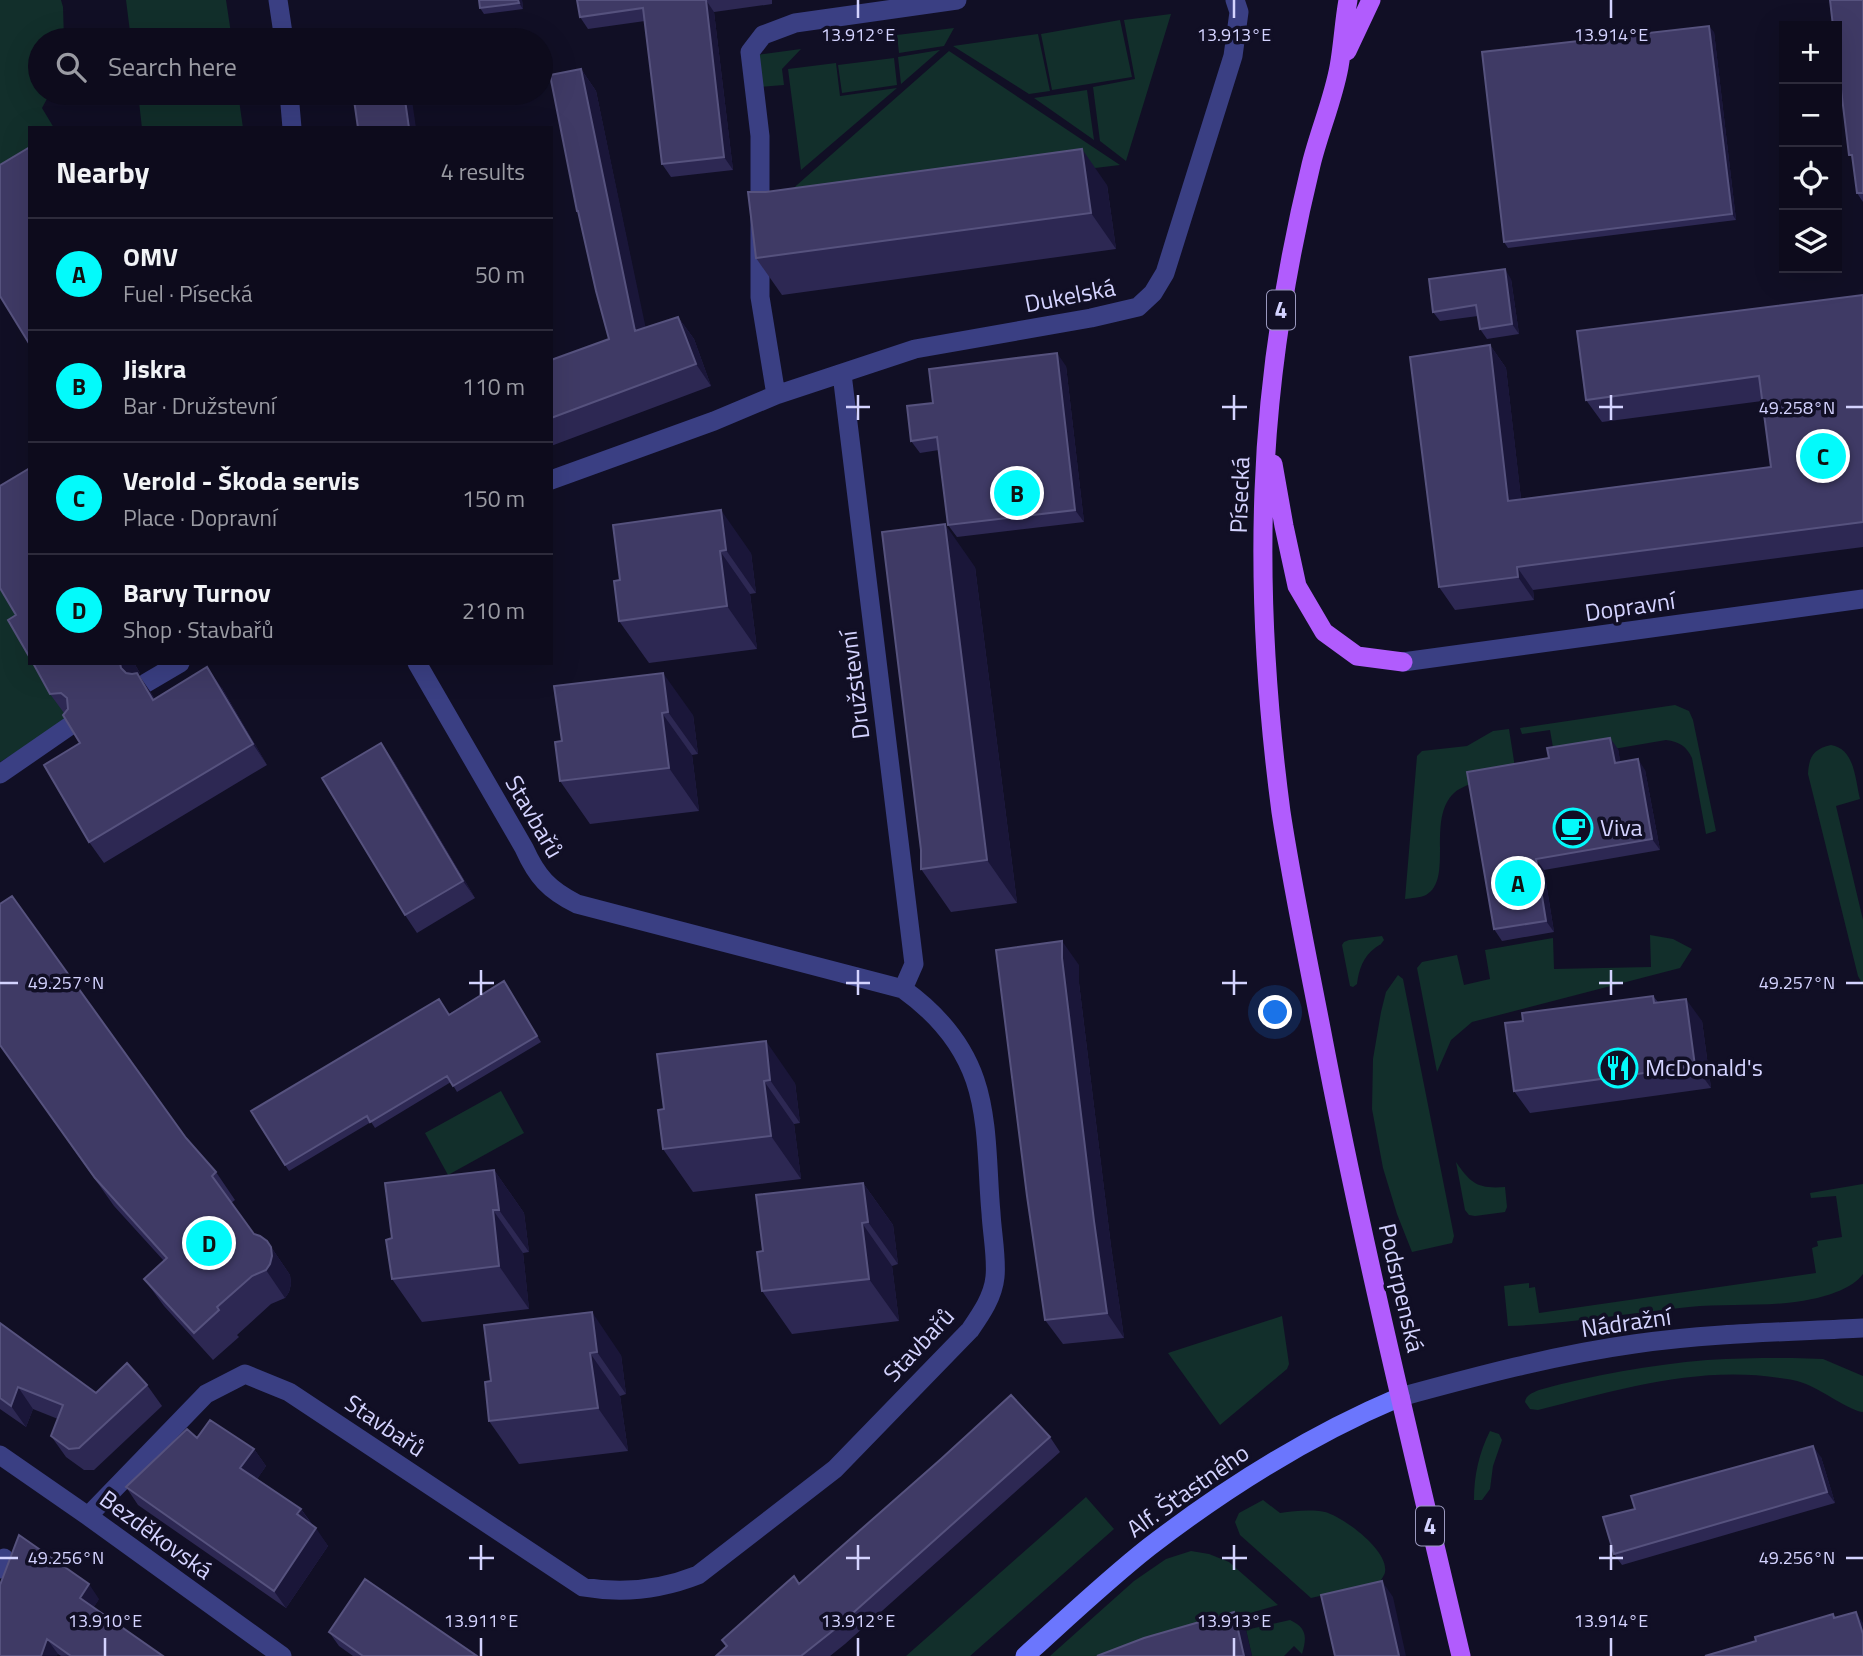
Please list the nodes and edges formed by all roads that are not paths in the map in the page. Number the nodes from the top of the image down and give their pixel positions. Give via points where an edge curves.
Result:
1 (278, 0) edge
2 (957, 0) edge
3 (1235, 0) edge
4 (1348, 0) edge
5 (1371, 0) edge
6 (282, 28) edge
7 (1339, 68) junction
8 (290, 105) edge
9 (292, 126) edge
10 (842, 374) junction
11 (776, 395) junction
12 (1268, 429) junction
13 (553, 479) edge
14 (1863, 599) edge
15 (1403, 662) joint
16 (177, 665) edge
17 (418, 665) edge
18 (146, 683) edge
19 (71, 725) edge
20 (0, 774) edge
21 (1302, 930) joint
22 (904, 989) junction
23 (1863, 1328) edge
24 (1400, 1397) junction
25 (0, 1455) edge
26 (88, 1516) junction
27 (282, 1656) edge
28 (1024, 1656) edge
29 (1461, 1656) edge

1 - 6 street
2 - 11 street via 795,23 763,35 750,52 760,136 760,297
3 - 10 street, Dukelská via 1239,12 1233,55 1165,274 1153,293 1138,307 915,349
4 - 7 main road, Písecká / 4
5 - 7 main road, Písecká / 4
7 - 12 main road, Písecká / 4 via 1281,304
8 - 9 street
10 - 11 street, Dukelská
10 - 22 street, Družstevní via 914,964
11 - 13 street, Dukelská
12 - 15 main road via 1297,586 1324,632 1357,656
12 - 21 main road, Písecká / 4 via 1263,558 1270,705
14 - 15 street, Dopravní
16 - 18 street
17 - 22 street, Stavbařů via 531,864 559,895 577,904
19 - 20 street
21 - 24 main road, Podsrpenská / 4
22 - 26 street, Stavbařů via 925,1004 951,1035 975,1080 983,1113 996,1276 993,1287 970,1330 835,1469 698,1575 656,1588 617,1591 583,1587 289,1392 245,1374 206,1394
23 - 24 street, Nádražní via 1634,1344 1508,1367
24 - 28 main road, Alf. Šťastného via 1321,1434 1222,1494 1149,1547
24 - 29 main road, Podsrpenská / 4
25 - 26 street, Bezděkovská
26 - 27 street, Bezděkovská

